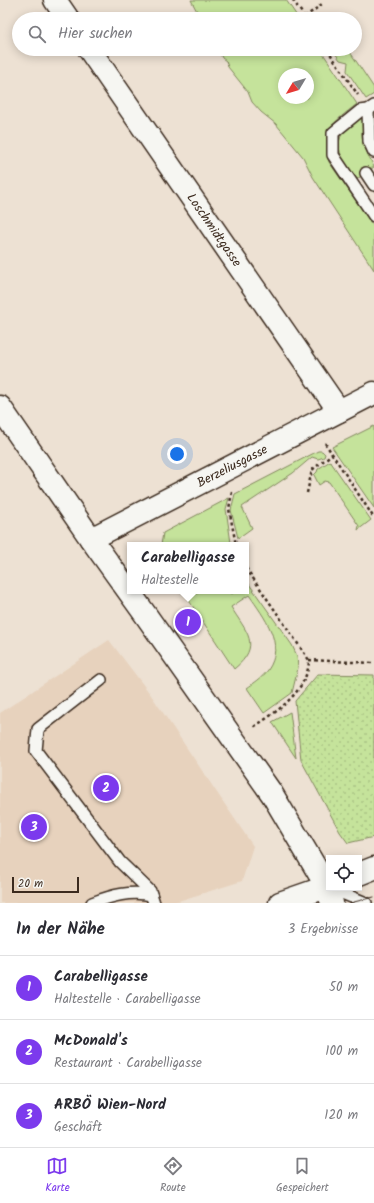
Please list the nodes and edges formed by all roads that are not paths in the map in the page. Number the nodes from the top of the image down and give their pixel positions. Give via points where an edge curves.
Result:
1 (55, 0) edge
2 (63, 12) edge
3 (94, 56) edge
4 (371, 108) edge
5 (374, 152) edge
6 (366, 173) dead end
7 (374, 185) edge
8 (374, 216) edge
9 (374, 393) edge
10 (0, 407) edge
11 (339, 411) junction
12 (91, 539) junction
13 (127, 589) edge
14 (131, 594) edge
15 (101, 680) dead end
16 (374, 868) edge
17 (362, 873) edge
18 (326, 885) edge
19 (326, 891) edge
20 (332, 891) edge
21 (152, 897) edge
22 (92, 903) edge
23 (280, 903) edge
24 (366, 903) edge

1 - 2 street
3 - 11 street, Loschmidtgasse
4 - 5 lane via 369,141
4 - 8 lane via 360,111 332,133 333,155
6 - 7 lane
9 - 11 street, Berzeliusgasse
10 - 12 street
11 - 12 street, Berzeliusgasse
12 - 13 street
14 - 18 street via 272,794
15 - 21 lane via 38,728 36,751 120,862
16 - 17 street
19 - 23 street
20 - 24 lane
21 - 22 lane via 142,893 114,895

